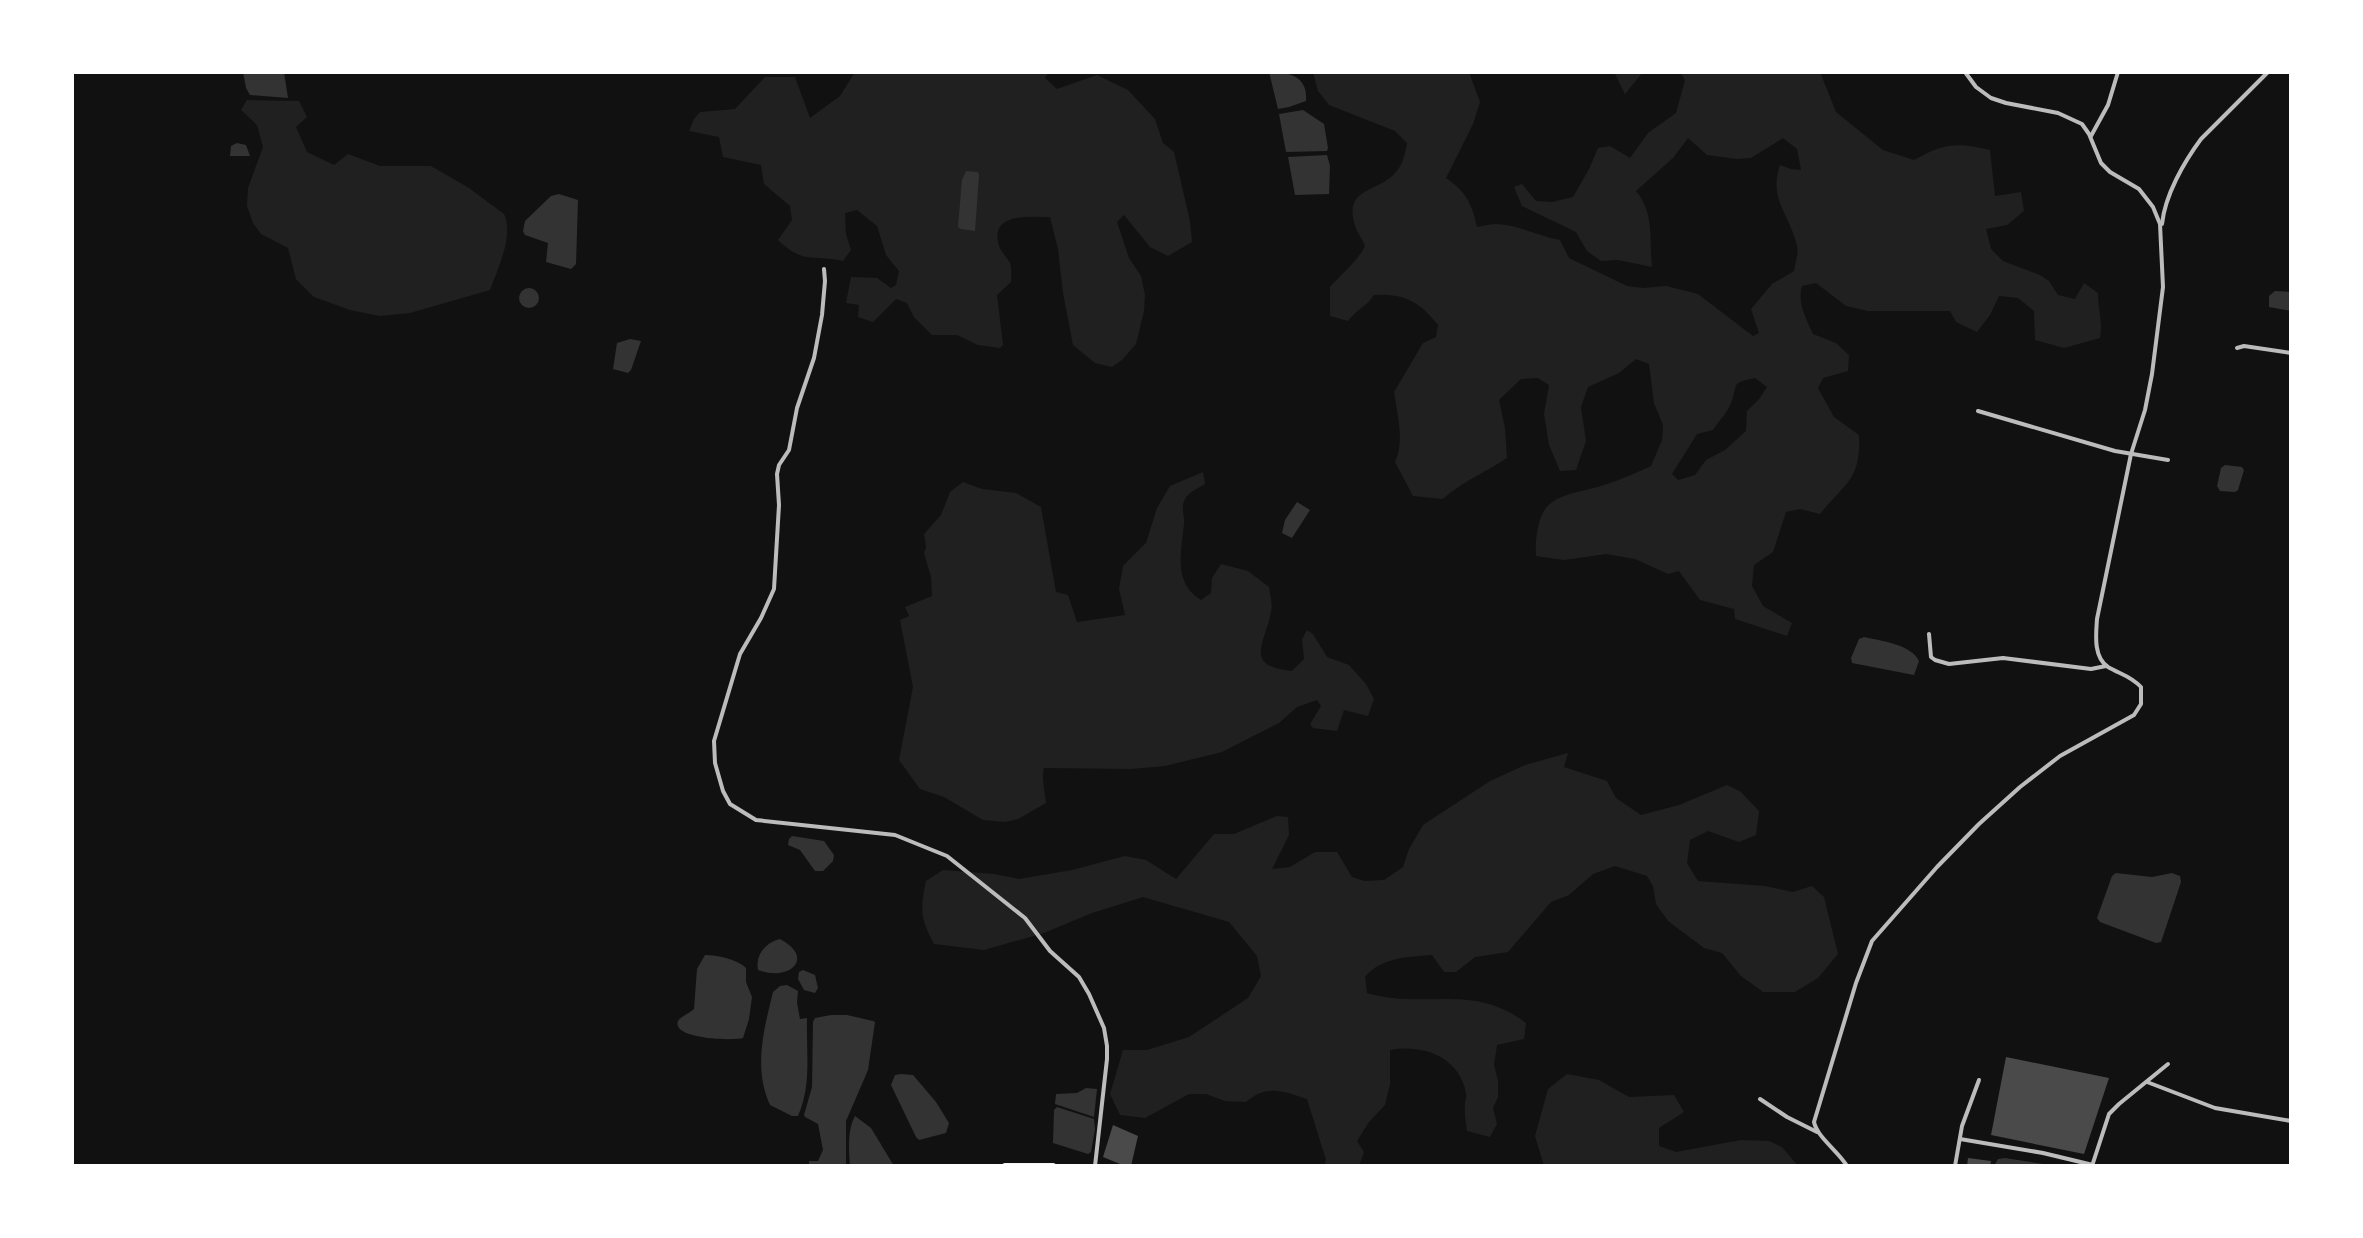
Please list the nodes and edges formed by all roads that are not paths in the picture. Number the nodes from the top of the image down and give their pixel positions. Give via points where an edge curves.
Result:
1 (1965, 72) edge
2 (2118, 72) edge
3 (2268, 72) edge
4 (2090, 137) junction
5 (2160, 230) junction
6 (824, 269) dead end
7 (2237, 348) dead end
8 (2291, 353) edge
9 (1978, 411) dead end
10 (2131, 454) junction
11 (2168, 460) dead end
12 (1929, 634) dead end
13 (2107, 666) junction
14 (2168, 1064) dead end
15 (1979, 1080) dead end
16 (2147, 1082) junction
17 (1760, 1099) dead end
18 (2291, 1121) edge
19 (1817, 1132) junction
20 (1960, 1139) junction
21 (2092, 1165) edge
22 (1005, 1166) edge
23 (1053, 1166) edge
24 (1095, 1166) edge
25 (1847, 1166) edge
26 (1955, 1166) edge

1 - 4 street via 1991,98 2070,118
2 - 4 street
3 - 5 street via 2193,150 2168,196
4 - 5 street via 2105,168 2133,184 2153,207
5 - 10 street via 2163,287 2152,374
6 - 24 street via 814,358 789,450 777,474 774,589 742,649 714,741 721,785 730,804 756,820 895,835 926,846 947,856 1025,918 1079,977 1104,1028 1107,1059
7 - 8 street
9 - 10 street
10 - 11 street
10 - 13 street via 2097,619 2095,642
12 - 13 street via 1931,657 1949,664 2003,658 2091,669
13 - 19 street via 2141,687 2141,704 2134,715 2060,756 2020,787 1937,867 1872,941 1814,1122
14 - 16 street
15 - 20 street
16 - 18 street via 2215,1108
16 - 21 street via 2109,1114
17 - 19 street
19 - 25 street
20 - 21 street
20 - 26 street
22 - 23 main road

